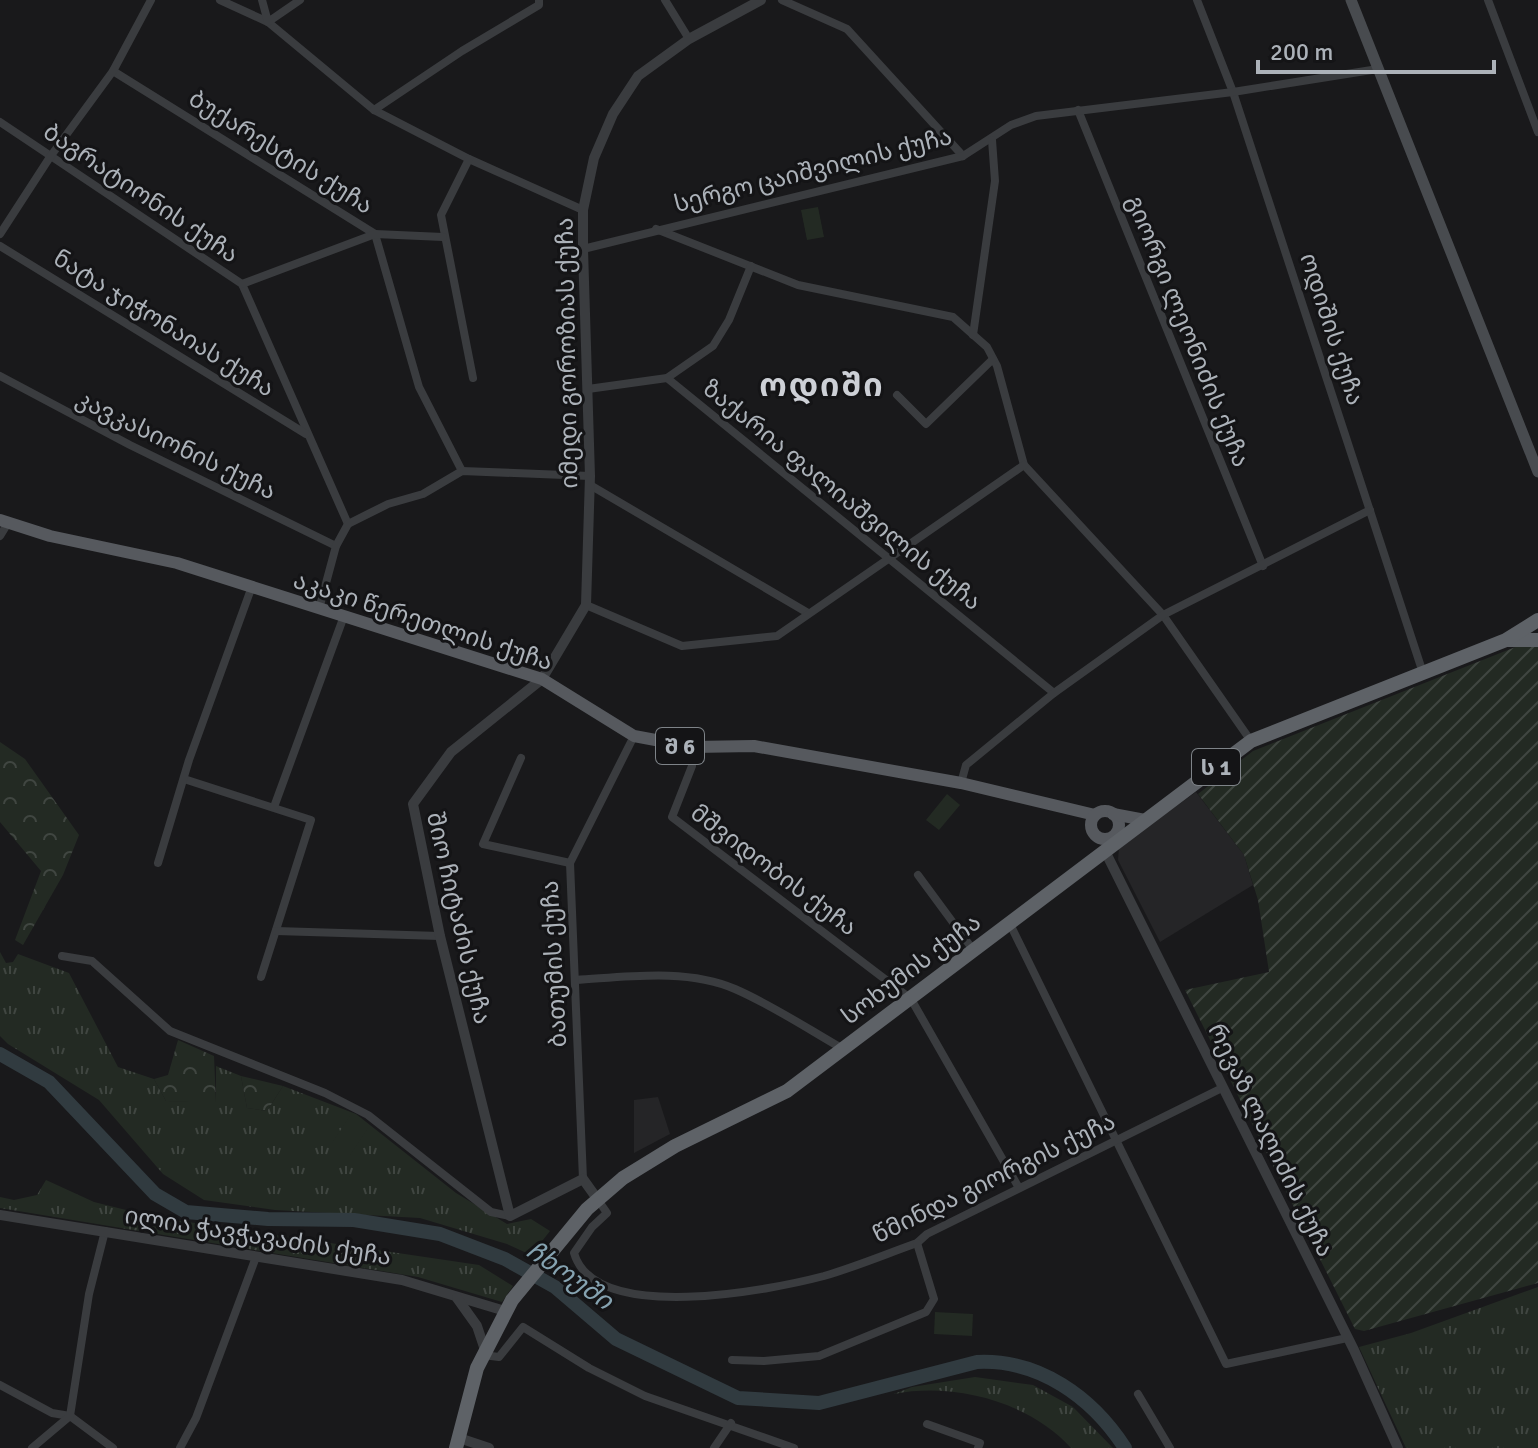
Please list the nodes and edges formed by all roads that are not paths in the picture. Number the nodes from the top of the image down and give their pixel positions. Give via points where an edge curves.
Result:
1 (151, 0) edge
2 (220, 0) edge
3 (262, 0) edge
4 (300, 0) edge
5 (539, 0) edge
6 (665, 0) edge
7 (761, 0) edge
8 (782, 0) edge
9 (1197, 0) edge
10 (1351, 0) edge
11 (1488, 0) edge
12 (268, 22) junction
13 (689, 39) junction
14 (1378, 69) junction
15 (113, 71) junction
16 (1233, 92) junction
17 (374, 110) junction
18 (1078, 110) junction
19 (0, 122) edge
20 (1538, 132) edge
21 (992, 140) junction
22 (963, 156) junction
23 (50, 157) junction
24 (469, 159) junction
25 (583, 210) junction
26 (656, 229) junction
27 (0, 234) edge
28 (375, 234) junction
29 (443, 237) junction
30 (0, 246) edge
31 (583, 249) junction
32 (751, 266) junction
33 (242, 284) junction
34 (973, 335) junction
35 (993, 359) junction
36 (0, 376) edge
37 (473, 378) dead end
38 (667, 378) junction
39 (588, 389) junction
40 (897, 395) dead end
41 (307, 435) junction
42 (1024, 465) junction
43 (462, 471) junction
44 (1538, 472) edge
45 (590, 481) junction
46 (1370, 510) junction
47 (4, 522) edge
48 (348, 524) junction
49 (0, 536) edge
50 (336, 546) junction
51 (885, 558) junction
52 (1263, 566) junction
53 (251, 589) junction
54 (586, 605) junction
55 (1538, 607) edge
56 (319, 609) junction
57 (808, 613) junction
58 (1163, 615) junction
59 (344, 616) junction
60 (1535, 633) edge
61 (1423, 673) junction
62 (542, 679) junction
63 (1054, 693) junction
64 (634, 736) junction
65 (1251, 741) junction
66 (693, 747) junction
67 (521, 758) dead end
68 (184, 779) junction
69 (961, 783) junction
70 (274, 807) junction
71 (1063, 807) junction
72 (1113, 814) junction
73 (1095, 815) junction
74 (1080, 818) junction
75 (1145, 820) junction
76 (1093, 833) junction
77 (1119, 835) junction
78 (1100, 854) junction
79 (158, 863) dead end
80 (570, 863) junction
81 (918, 875) dead end
82 (1009, 922) junction
83 (276, 931) junction
84 (440, 936) junction
85 (974, 952) junction
86 (62, 956) dead end
87 (261, 977) dead end
88 (576, 980) junction
89 (911, 999) junction
90 (843, 1049) junction
91 (1222, 1088) junction
92 (1118, 1142) junction
93 (583, 1179) junction
94 (1019, 1188) junction
95 (593, 1205) junction
96 (0, 1215) edge
97 (510, 1216) junction
98 (105, 1231) junction
99 (917, 1243) junction
100 (256, 1257) junction
101 (456, 1297) junction
102 (509, 1305) junction
103 (1347, 1338) junction
104 (484, 1353) junction
105 (732, 1360) dead end
106 (0, 1385) edge
107 (1138, 1394) dead end
108 (70, 1416) junction
109 (731, 1423) junction
110 (927, 1424) dead end
111 (457, 1443) edge
112 (32, 1448) edge
113 (113, 1448) edge
114 (180, 1448) edge
115 (489, 1448) edge
116 (714, 1448) edge
117 (794, 1448) edge
118 (978, 1448) edge
119 (1170, 1448) edge
120 (1398, 1448) edge

1 - 15 street
2 - 12 street
3 - 12 street
4 - 12 street
5 - 17 street via 539,5
6 - 13 street
7 - 13 street, იმედი გოროზიას ქუჩა
8 - 22 street via 847,29
9 - 16 street, ოდიშის ქუჩა
10 - 14 main road
11 - 20 street
12 - 17 street
13 - 25 street, იმედი გოროზიას ქუჩა via 638,76 613,114 594,158
14 - 16 street, სერგო ცაიშვილის ქუჩა
14 - 44 main road
15 - 23 street
15 - 28 street, ბუქარესტის ქუჩა
16 - 18 street, სერგო ცაიშვილის ქუჩა
16 - 46 street, ოდიშის ქუჩა
17 - 24 street
18 - 21 street, სერგო ცაიშვილის ქუჩა via 1036,116 1011,125
18 - 52 street, გიორგი ლეონიძის ქუჩა
19 - 23 street, ბაგრატიონის ქუჩა
21 - 22 street, სერგო ცაიშვილის ქუჩა
21 - 34 street via 995,181
22 - 26 street, სერგო ცაიშვილის ქუჩა
23 - 27 street
23 - 33 street, ბაგრატიონის ქუჩა
24 - 25 street
24 - 29 street via 441,215
25 - 31 street, იმედი გოროზიას ქუჩა
26 - 31 street, სერგო ცაიშვილის ქუჩა
26 - 32 street
28 - 29 street
28 - 33 street
28 - 43 street, ბუქარესტის ქუჩა via 419,387
29 - 37 street
30 - 41 street, ნატა ჯიჭონაიას ქუჩა
31 - 39 street, იმედი გოროზიას ქუჩა
32 - 34 street via 798,285 953,317
32 - 38 street via 713,346
33 - 41 street, ბაგრატიონის ქუჩა
34 - 35 street
35 - 40 street via 926,424
35 - 42 street
36 - 50 street, კავკასიონის ქუჩა
38 - 39 street, ზაქარია ფალიაშვილის ქუჩა
38 - 51 street, ზაქარია ფალიაშვილის ქუჩა
39 - 45 street, იმედი გოროზიას ქუჩა
41 - 48 street, ბაგრატიონის ქუჩა
42 - 51 street
42 - 58 street
43 - 45 street
43 - 48 street via 423,494
45 - 54 street, იმედი გოროზიას ქუჩა
45 - 57 street
46 - 52 street
46 - 61 street, ოდიშის ქუჩა
47 - 49 street
47 - 53 main road, აკაკი წერეთლის ქუჩა / შ 6 via 177,563
48 - 50 street
50 - 56 street
51 - 57 street
51 - 63 street, ზაქარია ფალიაშვილის ქუჩა
52 - 58 street
53 - 56 main road, აკაკი წერეთლის ქუჩა / შ 6
53 - 68 street
54 - 57 street via 682,646 777,636
54 - 62 street, იმედი გოროზიას ქუჩა
55 - 60 highway
56 - 59 main road, აკაკი წერეთლის ქუჩა / შ 6
58 - 63 street
58 - 65 street
59 - 62 main road, აკაკი წერეთლის ქუჩა / შ 6
59 - 70 street
60 - 61 highway, სოხუმის ქუჩა / ს 1
61 - 65 highway, სოხუმის ქუჩა / ს 1
62 - 64 main road, აკაკი წერეთლის ქუჩა / შ 6
62 - 84 street, შიო ჩიტაძის ქუჩა via 451,752 413,804
63 - 69 street via 966,765
64 - 66 main road, აკაკი წერეთლის ქუჩა / შ 6
64 - 80 street, ბათუმის ქუჩა
65 - 75 highway, სოხუმის ქუჩა / ს 1
66 - 69 main road, აკაკი წერეთლის ქუჩა / შ 6 via 754,746
66 - 89 street, მშვიდობის ქუჩა via 692,766 672,817
67 - 80 street via 483,844
68 - 70 street
68 - 79 street
69 - 71 main road, აკაკი წერეთლის ქუჩა / შ 6
70 - 83 street via 311,820
71 - 73 main road, შ 6
71 - 74 main road, შ 6
72 - 73 main road, შ 6
72 - 75 main road, შ 6
72 - 77 main road
73 - 76 main road
74 - 76 main road, შ 6
74 - 78 main road
75 - 77 highway, სოხუმის ქუჩა / ს 1
76 - 77 main road
76 - 78 main road, შ 6
77 - 78 highway, სოხუმის ქუჩა / ს 1
78 - 82 highway, სოხუმის ქუჩა / ს 1
78 - 91 street, რევაზ ლაღიძის ქუჩა
80 - 88 street, ბათუმის ქუჩა
81 - 85 street
82 - 85 highway, სოხუმის ქუჩა / ს 1
82 - 92 street
83 - 84 street
83 - 87 street
84 - 97 street, შიო ჩიტაძის ქუჩა
85 - 89 highway, სოხუმის ქუჩა / ს 1
86 - 97 street via 92,961 170,1031 368,1115 491,1212
88 - 90 street via 651,976 733,988
88 - 93 street, ბათუმის ქუჩა
89 - 90 highway, სოხუმის ქუჩა / ს 1
89 - 94 street
90 - 95 highway, სოხუმის ქუჩა / ს 1 via 787,1091 641,1165
91 - 92 street, წმინდა გიორგის ქუჩა
91 - 103 street, რევაზ ლაღიძის ქუჩა
92 - 94 street, წმინდა გიორგის ქუჩა
92 - 103 street via 1226,1364
93 - 95 street
93 - 97 street
94 - 99 street, წმინდა გიორგის ქუჩა
95 - 99 street, წმინდა გიორგის ქუჩა via 607,1213 574,1253 601,1283 621,1294 712,1295 823,1276
95 - 102 highway, სოხუმის ქუჩა / ს 1
96 - 98 street, ილია ჭავჭავაძის ქუჩა
98 - 100 street, ილია ჭავჭავაძის ქუჩა
98 - 108 street via 89,1294
99 - 105 street via 934,1299 926,1312 819,1356
100 - 101 street, ილია ჭავჭავაძის ქუჩა via 402,1280
100 - 114 street
101 - 102 street, ილია ჭავჭავაძის ქუჩა
101 - 104 street via 477,1326
102 - 104 highway, სოხუმის ქუჩა / ს 1
103 - 120 street, რევაზ ლაღიძის ქუჩა
104 - 109 street via 499,1357 523,1327 645,1396
104 - 111 highway, სოხუმის ქუჩა / ს 1
106 - 108 street via 52,1413
107 - 119 street
108 - 112 street
108 - 113 street
109 - 116 street
109 - 117 street
110 - 118 street via 980,1443
111 - 115 street

